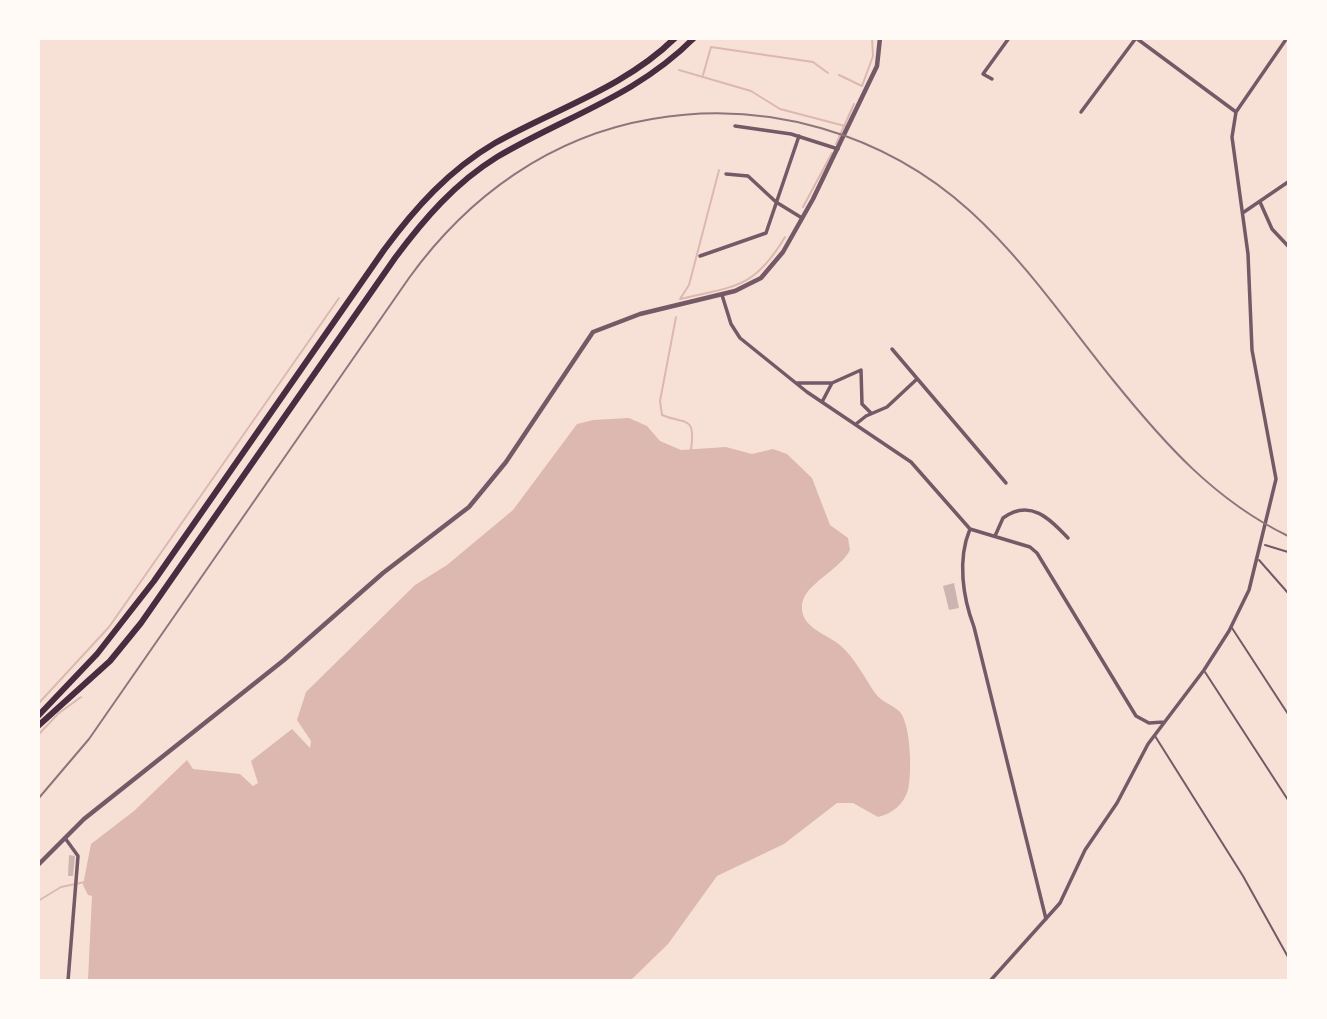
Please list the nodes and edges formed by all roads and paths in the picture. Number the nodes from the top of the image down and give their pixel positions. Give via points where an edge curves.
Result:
1 (675, 38) edge
2 (694, 38) edge
3 (880, 38) edge
4 (1009, 38) edge
5 (1136, 38) edge
6 (1287, 38) edge
7 (992, 79) dead end
8 (1081, 112) dead end
9 (1236, 112) junction
10 (735, 126) dead end
11 (799, 136) junction
12 (838, 149) junction
13 (726, 174) dead end
14 (1289, 182) edge
15 (776, 202) junction
16 (1261, 202) junction
17 (1243, 213) junction
18 (802, 218) junction
19 (1289, 246) edge
20 (700, 256) dead end
21 (721, 294) junction
22 (892, 349) dead end
23 (917, 379) junction
24 (796, 383) junction
25 (832, 383) junction
26 (822, 402) junction
27 (871, 413) junction
28 (856, 424) junction
29 (1006, 483) dead end
30 (970, 529) junction
31 (995, 537) junction
32 (1069, 538) dead end
33 (1263, 544) junction
34 (1289, 552) edge
35 (1257, 559) junction
36 (1289, 593) edge
37 (1231, 627) junction
38 (1204, 670) junction
39 (1289, 715) edge
40 (38, 716) edge
41 (1164, 722) junction
42 (38, 726) edge
43 (1154, 735) junction
44 (1289, 800) edge
45 (67, 840) junction
46 (38, 865) edge
47 (1046, 919) junction
48 (1289, 957) edge
49 (68, 981) edge
50 (990, 981) edge

1 - 40 main road via 618,81 482,151 422,202 154,580 97,654
2 - 42 main road via 626,92 482,167 432,211 133,633 102,669
3 - 12 street via 879,61
4 - 7 street via 983,74
5 - 8 street
5 - 9 street
6 - 9 street
9 - 17 street via 1232,137
10 - 11 street
11 - 12 street
11 - 15 street
12 - 18 street
13 - 15 street via 748,176
14 - 16 street
15 - 18 street
15 - 20 street via 764,235
16 - 17 street
16 - 19 street via 1272,229
17 - 33 street via 1252,350 1275,466
18 - 21 street via 761,278
21 - 24 street via 740,338
21 - 45 street via 640,314 593,332 506,462 469,507 84,818
22 - 23 street
23 - 27 street via 887,407
23 - 29 street
24 - 25 street
24 - 26 street
25 - 26 street
25 - 27 street via 861,370 863,407
26 - 28 street
27 - 28 street
28 - 30 street via 912,462
30 - 31 street
30 - 47 street via 965,541 965,603
31 - 32 street via 1003,518 1026,509 1041,512
31 - 41 street via 1037,553 1136,716 1149,723
33 - 34 lane
33 - 35 street
35 - 36 lane
35 - 37 street via 1249,590
37 - 38 street
37 - 39 lane
38 - 41 street
38 - 44 lane
41 - 43 street
43 - 47 street via 1085,850 1060,903
43 - 48 lane
45 - 46 street
45 - 49 street via 78,851
47 - 50 street

